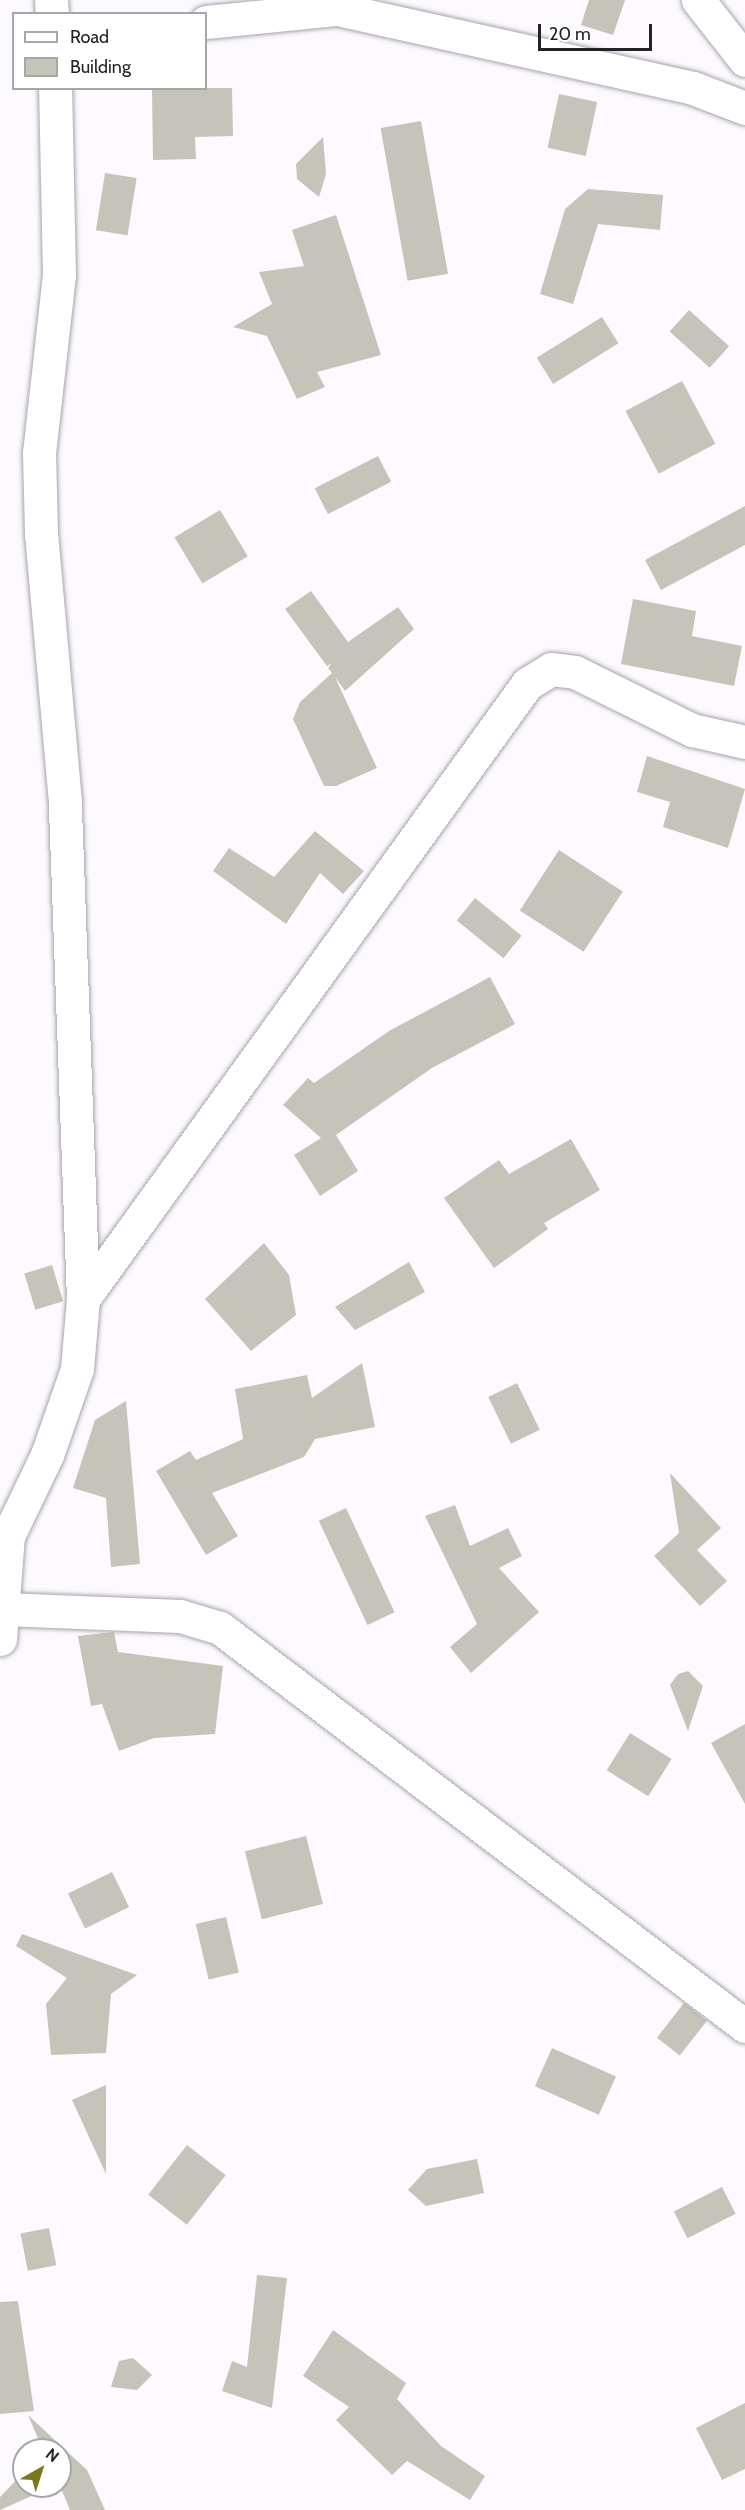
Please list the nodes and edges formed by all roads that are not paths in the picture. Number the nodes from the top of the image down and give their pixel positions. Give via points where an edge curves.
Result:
1 (698, 0) edge
2 (207, 22) edge
3 (742, 52) edge
4 (55, 90) edge
5 (745, 108) edge
6 (745, 742) edge
7 (83, 1299) junction
8 (4, 1537) edge
9 (2, 1624) edge
10 (745, 2026) edge

1 - 3 street
2 - 5 street via 337,9 693,88
4 - 7 street via 59,275 39,453 41,534 65,802
6 - 7 street via 692,730 574,672 551,669 527,684
7 - 8 street via 77,1369 47,1455
8 - 9 street
9 - 10 street via 180,1616 220,1628

